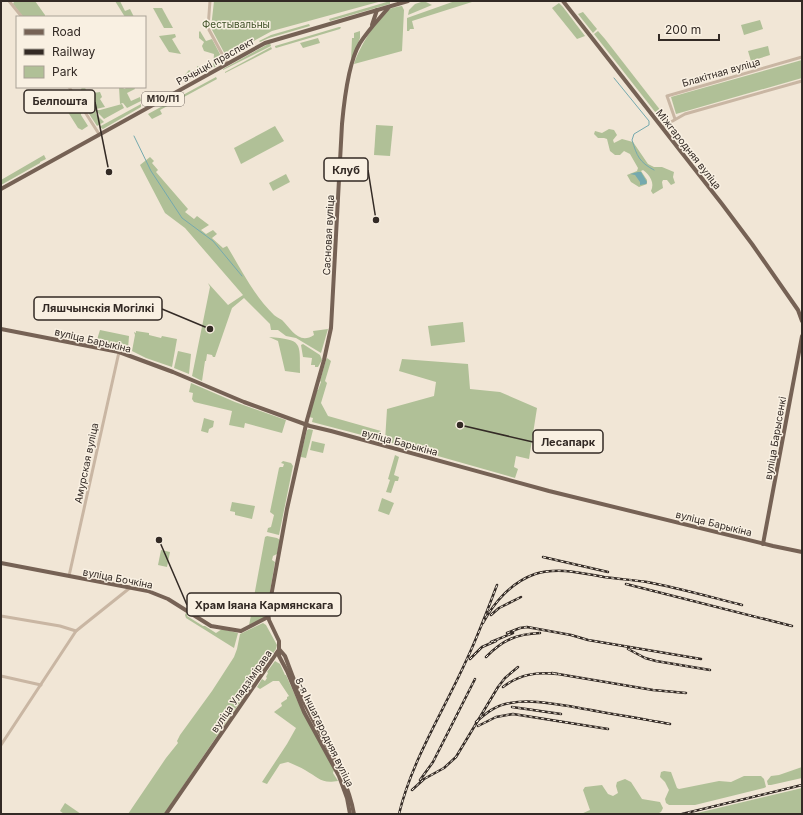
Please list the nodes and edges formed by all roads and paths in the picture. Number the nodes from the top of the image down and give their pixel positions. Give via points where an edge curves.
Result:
1 (9, 1) edge
2 (210, 1) edge
3 (408, 1) edge
4 (562, 1) edge
5 (389, 6) junction
6 (378, 10) junction
7 (366, 13) junction
8 (21, 16) edge
9 (376, 20) junction
10 (802, 57) edge
11 (227, 63) junction
12 (802, 81) edge
13 (71, 88) edge
14 (675, 119) junction
15 (662, 127) junction
16 (99, 134) junction
17 (1, 189) edge
18 (802, 321) edge
19 (1, 329) edge
20 (802, 336) edge
21 (119, 352) junction
22 (306, 424) junction
23 (763, 544) junction
24 (802, 552) edge
25 (1, 563) edge
26 (70, 576) junction
27 (131, 587) junction
28 (1, 616) edge
29 (268, 617) junction
30 (76, 631) junction
31 (279, 649) junction
32 (273, 658) junction
33 (281, 659) junction
34 (1, 676) edge
35 (41, 685) junction
36 (1, 744) edge
37 (166, 814) edge
38 (350, 814) edge
39 (354, 814) edge

1 - 8 street
2 - 11 street via 208,28
3 - 5 main road, Рэчыцкі праспект / М10/П1
4 - 15 main road, Міжгародняя вуліца
5 - 6 main road, Рэчыцкі праспект / М10/П1
5 - 9 main road, Сасновая вуліца
6 - 7 main road, Рэчыцкі праспект / М10/П1
6 - 9 main road via 379,16
7 - 9 main road via 372,14
7 - 11 main road, Рэчыцкі праспект / М10/П1 via 271,41
9 - 22 main road, Сасновая вуліца via 357,50 344,103 331,328
10 - 14 street, Блакітная вуліца via 668,96
11 - 16 main road, Рэчыцкі праспект / М10/П1
12 - 14 street
13 - 16 street
14 - 15 street
15 - 18 main road, Міжгародняя вуліца via 752,244 798,310
16 - 17 main road, Рэчыцкі праспект / М10/П1
19 - 21 main road, вуліца Барыкіна
20 - 23 main road, вуліца Барысенкі
21 - 22 main road, вуліца Барыкіна
21 - 26 street, Амурская вуліца
22 - 23 main road, вуліца Барыкіна via 549,491
22 - 29 main road via 287,509
23 - 24 main road, вуліца Барыкіна
25 - 26 main road, вуліца Бочкіна
26 - 27 main road, вуліца Бочкіна
27 - 29 main road, вуліца Бочкіна via 161,596 211,626 241,631
27 - 30 street
28 - 30 street
29 - 31 main road, вуліца Уладзімірава via 278,639
30 - 35 street
31 - 32 main road, вуліца Уладзімірава
31 - 33 main road, 8-я Іншагародняя вуліца
31 - 39 main road, 8-я Іншагародняя вуліца via 285,656 308,710 341,772
32 - 33 main road
32 - 37 main road, вуліца Уладзімірава
33 - 38 main road, 8-я Іншагародняя вуліца via 304,712 339,776
34 - 35 street
35 - 36 street

